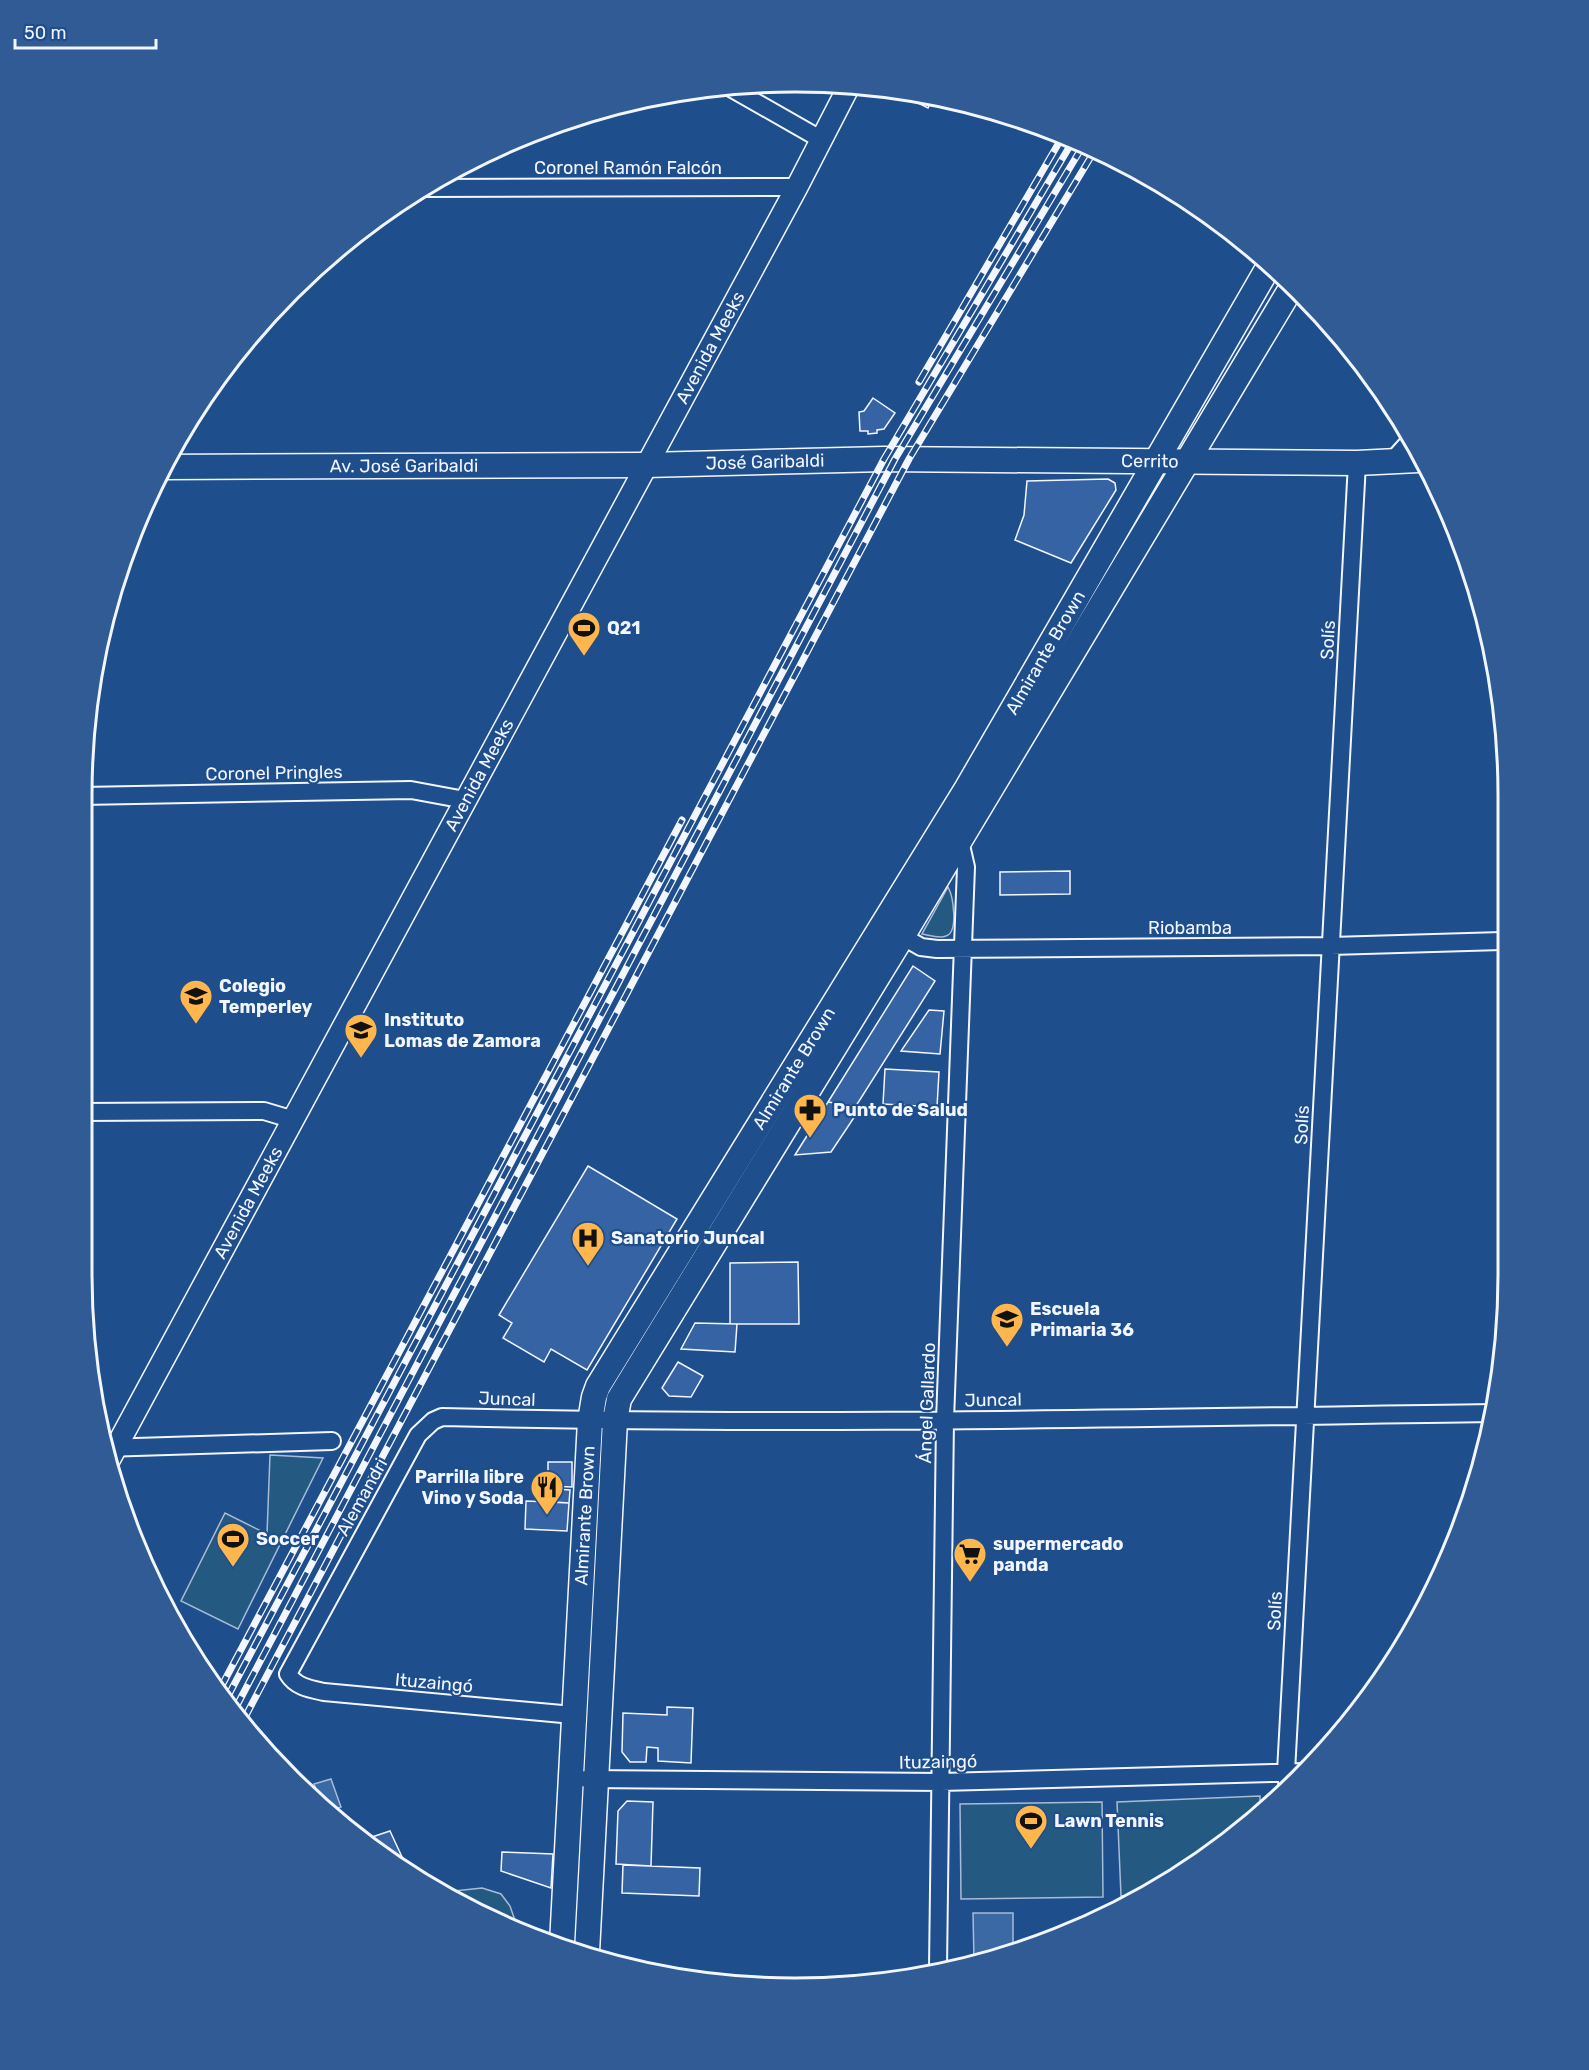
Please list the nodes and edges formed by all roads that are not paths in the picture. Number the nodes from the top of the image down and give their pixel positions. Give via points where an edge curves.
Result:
1 (741, 94) edge
2 (845, 94) edge
3 (822, 140) junction
4 (797, 187) junction
5 (440, 188) edge
6 (1265, 273) edge
7 (1288, 293) edge
8 (1405, 447) edge
9 (884, 459) joint
10 (1412, 460) edge
11 (1392, 461) junction
12 (1156, 462) junction
13 (1186, 463) junction
14 (1357, 463) junction
15 (646, 465) junction
16 (173, 467) edge
17 (92, 796) edge
18 (465, 800) junction
19 (960, 841) junction
20 (893, 931) junction
21 (1498, 941) edge
22 (1331, 946) junction
23 (963, 948) junction
24 (92, 1112) edge
25 (294, 1120) junction
26 (1484, 1413) edge
27 (1305, 1416) junction
28 (615, 1420) junction
29 (945, 1420) junction
30 (590, 1421) junction
31 (425, 1427) joint
32 (333, 1441) dead end
33 (113, 1446) edge
34 (114, 1453) edge
35 (292, 1681) joint
36 (573, 1715) junction
37 (1287, 1772) junction
38 (1293, 1772) edge
39 (1287, 1777) edge
40 (570, 1779) junction
41 (597, 1779) junction
42 (941, 1782) junction
43 (562, 1939) edge
44 (587, 1947) edge
45 (938, 1964) edge

1 - 3 street
2 - 3 street, Avenida Meeks
3 - 4 street, Avenida Meeks
4 - 5 street, Coronel Ramón Falcón
4 - 15 street, Avenida Meeks
6 - 12 main road, Almirante Brown
7 - 13 main road, Almirante Brown
8 - 11 street
9 - 12 main road, Cerrito
9 - 15 main road, José Garibaldi
10 - 11 main road, Cerrito
11 - 14 main road, Cerrito
12 - 13 main road, Cerrito
12 - 20 main road, Almirante Brown via 968,788
13 - 14 main road, Cerrito
13 - 19 main road, Almirante Brown
14 - 22 street, Solís
15 - 16 main road, Av. José Garibaldi
15 - 18 street, Avenida Meeks
17 - 18 street, Coronel Pringles via 411,790
18 - 25 street, Avenida Meeks
19 - 20 main road, Almirante Brown
19 - 23 street, Ángel Gallardo via 966,867
20 - 23 street, Riobamba via 921,947
20 - 28 main road, Almirante Brown via 625,1387
20 - 30 main road, Almirante Brown via 598,1386
21 - 22 street, Riobamba
22 - 23 street, Riobamba
22 - 27 street, Solís
23 - 29 street, Ángel Gallardo
24 - 25 street via 264,1111
25 - 33 street, Avenida Meeks
26 - 27 street, Juncal
27 - 29 street, Juncal
27 - 37 street, Solís
28 - 29 street, Juncal
28 - 30 street, Juncal
28 - 41 main road, Almirante Brown
29 - 42 street, Ángel Gallardo
30 - 31 street, Juncal via 442,1417
30 - 36 main road, Almirante Brown
31 - 35 street, Alemandri via 291,1667 288,1674
32 - 34 street
35 - 36 street, Ituzaingó via 324,1692
36 - 40 main road, Almirante Brown
37 - 38 street, Ituzaingó
37 - 39 street, Solís
37 - 42 street, Ituzaingó
40 - 41 street, Ituzaingó
40 - 43 main road, Almirante Brown
41 - 42 street, Ituzaingó
41 - 44 main road, Almirante Brown
42 - 45 street, Ángel Gallardo

